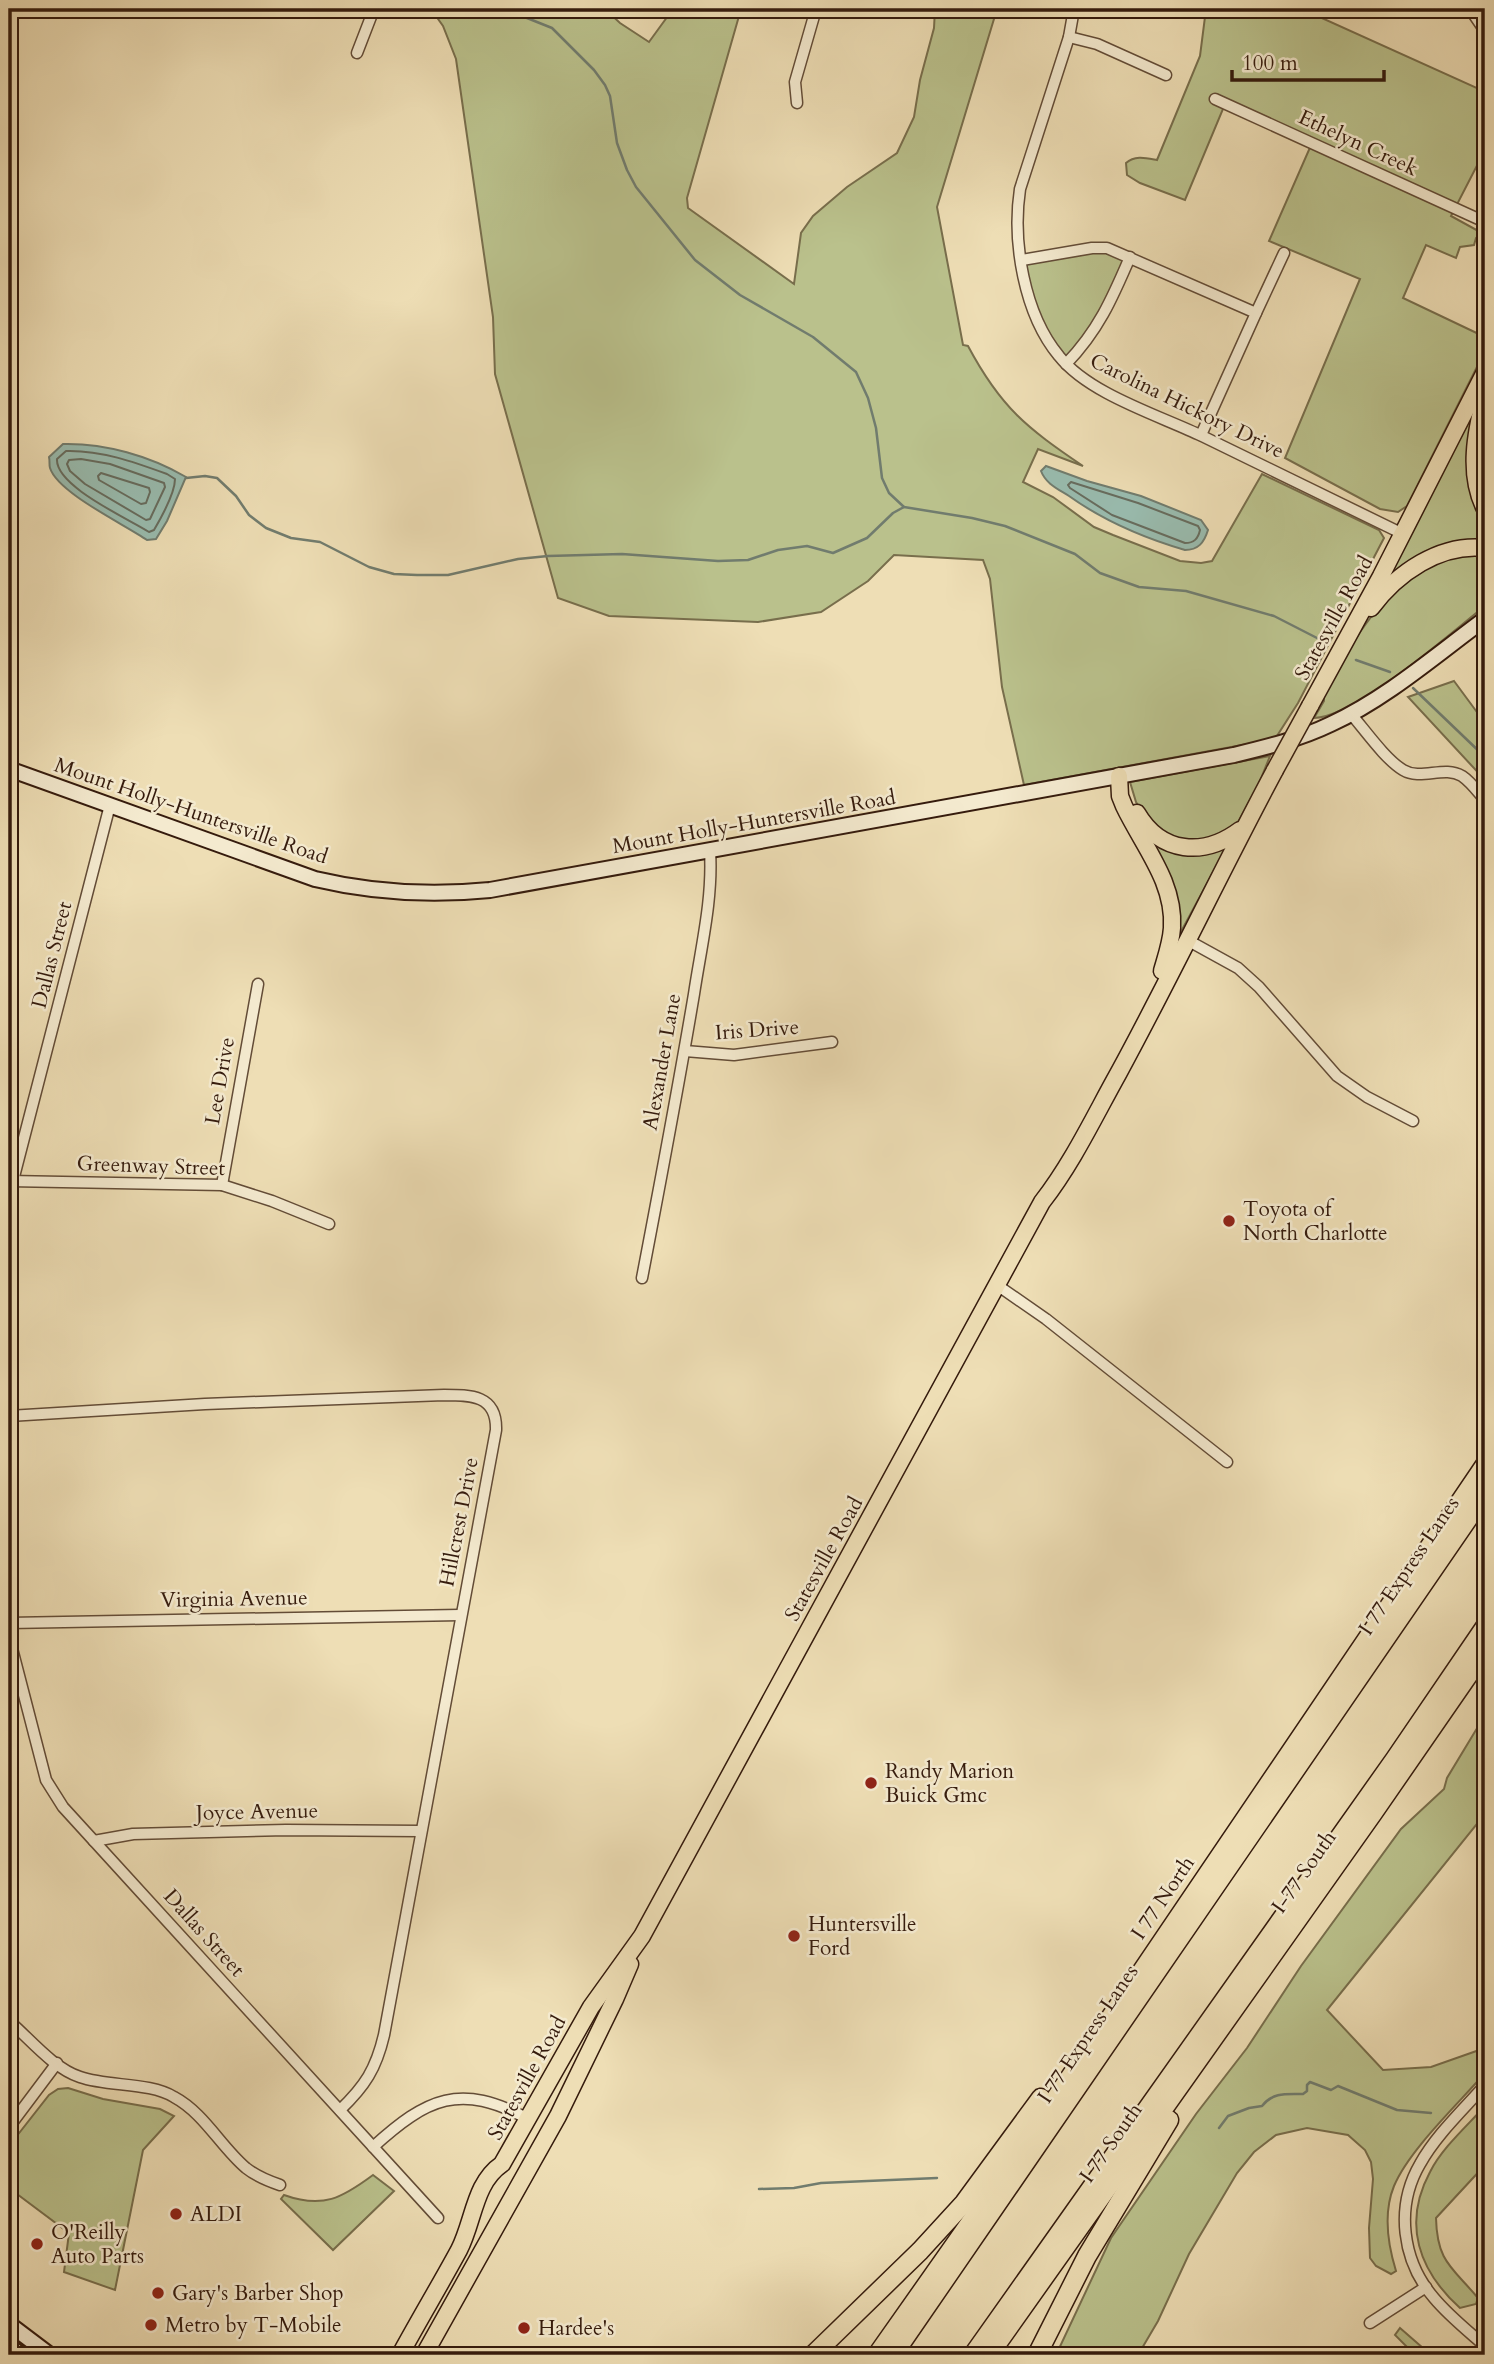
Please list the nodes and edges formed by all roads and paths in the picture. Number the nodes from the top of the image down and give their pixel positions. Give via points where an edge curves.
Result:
1 (374, 9) edge
2 (803, 9) edge
3 (1074, 9) edge
4 (1469, 9) edge
5 (815, 10) edge
6 (1485, 31) edge
7 (1069, 37) junction
8 (357, 52) dead end
9 (1166, 75) dead end
10 (1215, 99) dead end
11 (797, 103) dead end
12 (1485, 222) edge
13 (1284, 253) dead end
14 (1130, 257) junction
15 (1022, 260) junction
16 (1256, 313) junction
17 (1066, 364) junction
18 (1485, 372) edge
19 (1485, 395) edge
20 (1201, 435) junction
21 (1485, 509) edge
22 (1403, 534) junction
23 (1485, 548) edge
24 (1485, 619) edge
25 (1344, 644) junction
26 (1350, 714) junction
27 (9, 769) edge
28 (1119, 776) junction
29 (1485, 800) edge
30 (110, 805) junction
31 (1245, 827) junction
32 (710, 851) junction
33 (1216, 881) junction
34 (1189, 941) junction
35 (1163, 971) junction
36 (258, 984) dead end
37 (832, 1042) dead end
38 (685, 1051) junction
39 (1413, 1121) dead end
40 (12, 1175) edge
41 (222, 1185) junction
42 (9, 1196) edge
43 (1042, 1202) junction
44 (329, 1224) dead end
45 (642, 1278) dead end
46 (997, 1285) junction
47 (9, 1416) edge
48 (1227, 1462) dead end
49 (1485, 1465) edge
50 (1485, 1494) edge
51 (460, 1615) junction
52 (9, 1623) edge
53 (1485, 1627) edge
54 (9, 1637) edge
55 (1485, 1651) edge
56 (420, 1831) junction
57 (94, 1841) junction
58 (642, 1936) junction
59 (1271, 1956) junction
60 (1120, 2000) junction
61 (9, 2021) edge
62 (57, 2063) junction
63 (1485, 2085) edge
64 (340, 2110) junction
65 (528, 2119) junction
66 (9, 2127) edge
67 (373, 2147) junction
68 (502, 2164) junction
69 (280, 2185) dead end
70 (504, 2216) junction
71 (438, 2218) dead end
72 (1426, 2287) junction
73 (1370, 2323) dead end
74 (9, 2324) edge
75 (9, 2346) edge
76 (1485, 2346) edge
77 (21, 2355) edge
78 (50, 2355) edge
79 (400, 2355) edge
80 (424, 2355) edge
81 (813, 2355) edge
82 (877, 2355) edge
83 (893, 2355) edge
84 (973, 2355) edge
85 (989, 2355) edge
86 (1037, 2355) edge

1 - 8 street
2 - 5 street
3 - 7 street, Carolina Hickory Drive
4 - 6 street
5 - 11 street via 794,82
7 - 9 street via 1097,44
7 - 15 street, Carolina Hickory Drive via 1020,189 1016,213
10 - 12 street, Ethelyn Creek
13 - 16 street
14 - 15 street via 1102,247
14 - 16 street
14 - 17 street via 1104,316
15 - 17 street, Carolina Hickory Drive via 1031,306 1046,338
16 - 20 street
17 - 20 street, Carolina Hickory Drive via 1091,385
18 - 22 main road, Statesville Road
19 - 21 main road via 1475,467
20 - 22 street, Carolina Hickory Drive
22 - 25 main road, Statesville Road
23 - 25 main road via 1450,551 1410,571 1376,601
24 - 26 main road, Mount Holly-Huntersville Road
25 - 31 main road, Statesville Road, bridge
26 - 28 main road, Mount Holly-Huntersville Road via 1273,745
26 - 29 street via 1403,770 1457,774
27 - 30 main road, Mount Holly-Huntersville Road
28 - 31 main road via 1141,820 1166,842 1208,847
28 - 32 main road, Mount Holly-Huntersville Road
28 - 35 main road via 1124,806 1158,868 1170,901 1171,936
30 - 32 main road, Mount Holly-Huntersville Road via 315,879 395,893 490,890
30 - 40 street, Dallas Street
31 - 33 main road, Statesville Road
32 - 38 street, Alexander Lane via 711,883
33 - 34 main road, Statesville Road
33 - 35 main road, Statesville Road
34 - 39 street via 1238,968 1337,1076
34 - 43 main road, Statesville Road via 1063,1174
35 - 43 main road, Statesville Road via 1055,1169
36 - 41 street, Lee Drive
37 - 38 street, Iris Drive via 734,1055
38 - 45 street, Alexander Lane
40 - 41 street, Greenway Street via 60,1183
40 - 42 street, Dallas Street
41 - 44 street, Greenway Street
43 - 46 main road, Statesville Road
46 - 48 street
46 - 58 main road, Statesville Road
47 - 51 street, Hillcrest Drive via 472,1395 494,1413 496,1430
49 - 60 highway, I 77 North
50 - 83 highway, I 77 Express Lanes
51 - 52 street, Virginia Avenue
51 - 56 street, Hillcrest Drive
53 - 84 highway
54 - 57 street, Dallas Street via 47,1780 63,1807
55 - 59 highway, I-77 South
56 - 57 street, Joyce Avenue via 134,1834
56 - 64 street, Hillcrest Drive via 377,2062
57 - 64 street, Dallas Street
58 - 65 main road, Statesville Road via 591,2007
58 - 70 main road, Statesville Road via 610,2011
59 - 85 highway, I 77 South
59 - 86 highway via 1109,2216
60 - 81 highway via 1095,2025 964,2203
60 - 82 highway, I 77 North
61 - 62 street
62 - 66 street
62 - 69 street via 76,2076 175,2097 244,2166
63 - 72 street via 1420,2163 1407,2197 1406,2243
64 - 67 street, Dallas Street
65 - 67 street via 498,2104 454,2098 414,2113
65 - 68 main road, Statesville Road
67 - 71 street, Dallas Street
68 - 70 main road via 513,2168 514,2175 498,2204
68 - 79 main road, Statesville Road via 481,2188 463,2241
70 - 80 main road, Statesville Road
72 - 73 street
72 - 76 street
74 - 78 main road
75 - 77 main road

